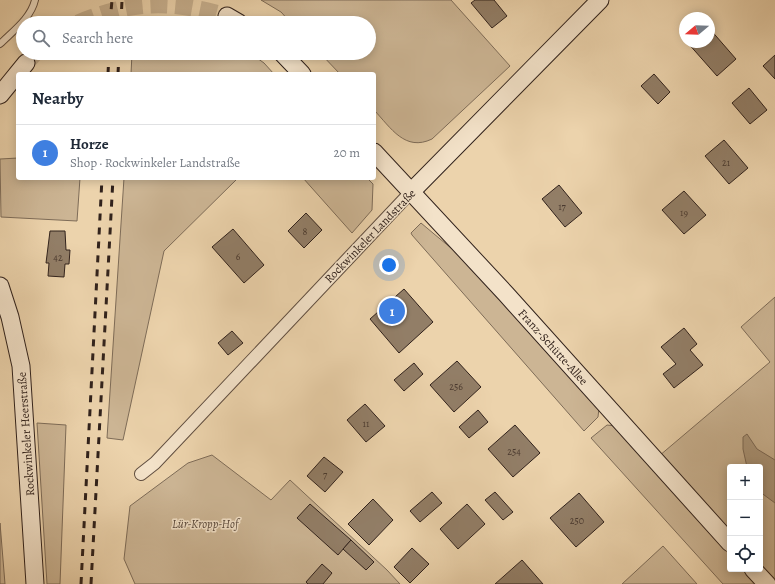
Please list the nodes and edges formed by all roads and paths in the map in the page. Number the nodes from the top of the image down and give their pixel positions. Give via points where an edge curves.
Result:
1 (35, 0) edge
2 (600, 0) edge
3 (27, 16) edge
4 (16, 28) edge
5 (0, 44) edge
6 (289, 60) edge
7 (26, 63) tunnel mouth
8 (19, 72) edge
9 (300, 72) edge
10 (16, 75) tunnel mouth
11 (0, 95) edge
12 (376, 154) edge
13 (411, 192) junction
14 (0, 286) edge
15 (141, 474) dead end
16 (727, 540) edge
17 (756, 572) edge
18 (35, 584) edge
19 (767, 584) edge

1 - 3 lane
2 - 13 main road, Rockwinkeler Landstraße
4 - 5 lane
6 - 9 main road
7 - 8 main road
10 - 11 main road
12 - 13 main road, Franz-Schütte-Allee
13 - 15 street, Rockwinkeler Landstraße via 155,463
13 - 16 main road, Franz-Schütte-Allee
14 - 18 main road, Rockwinkeler Heerstraße via 21,366
17 - 19 main road

